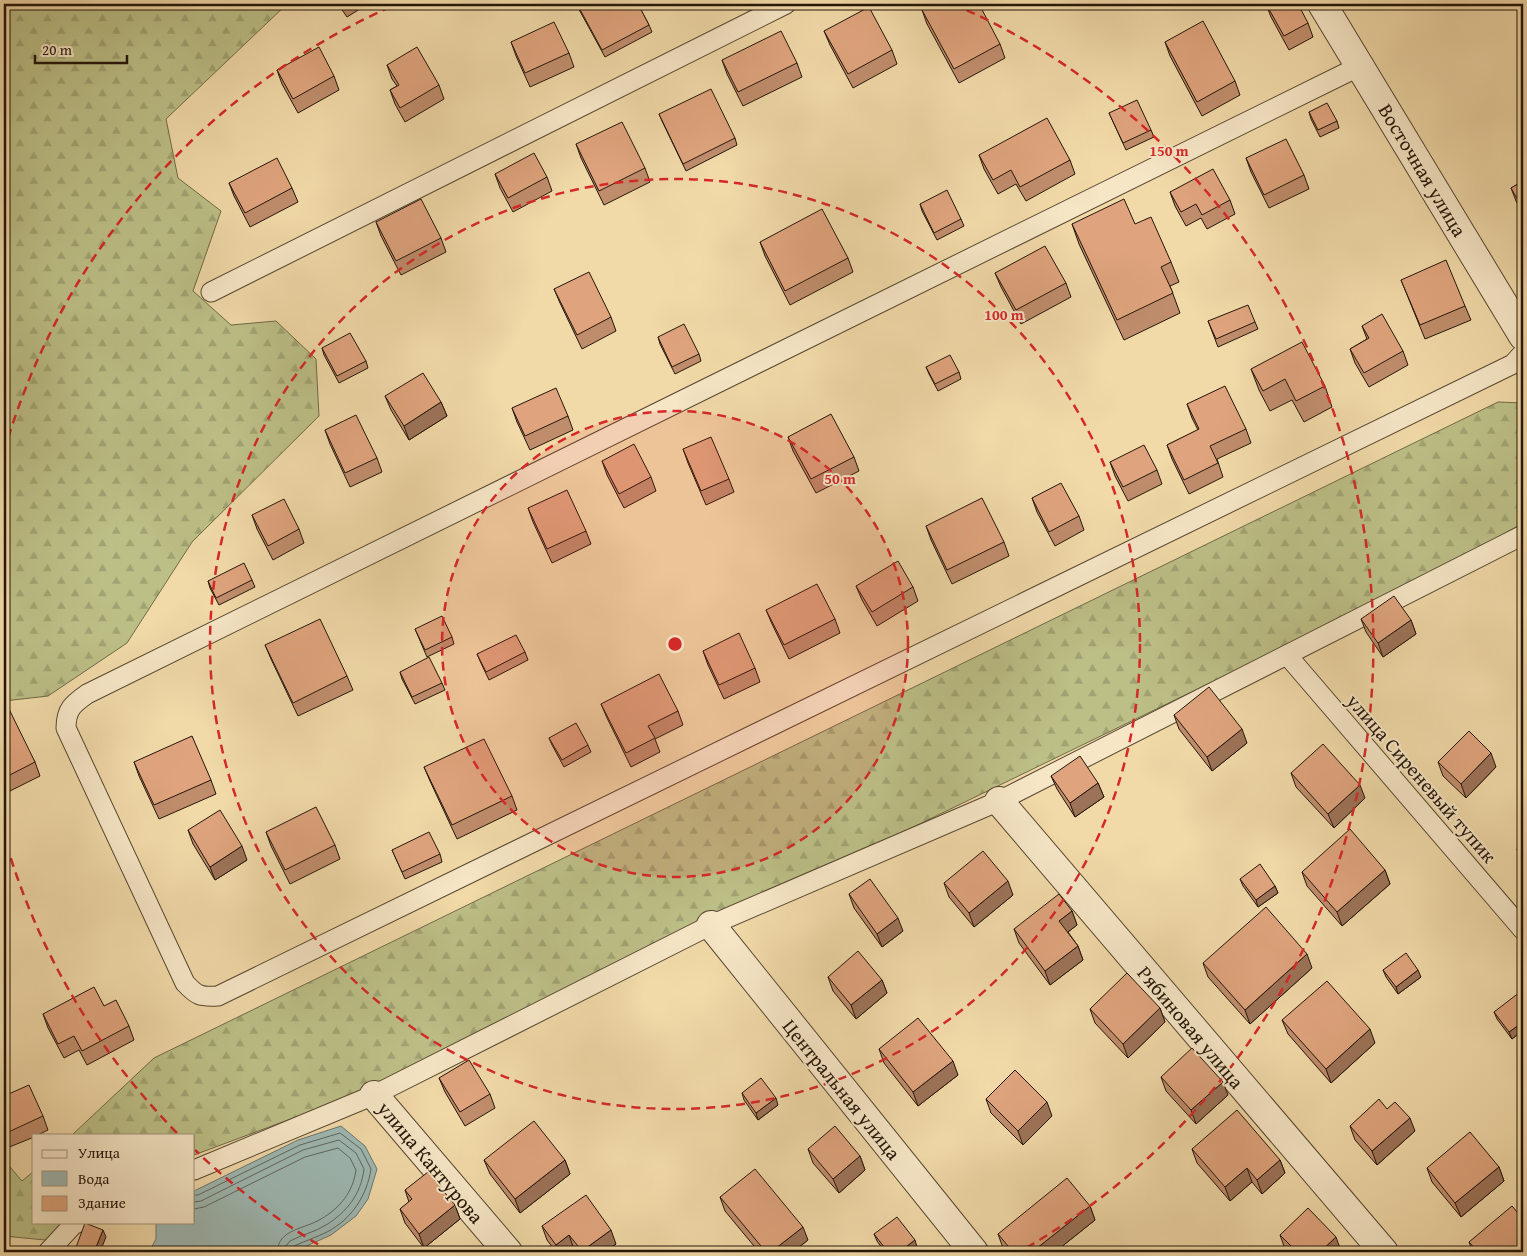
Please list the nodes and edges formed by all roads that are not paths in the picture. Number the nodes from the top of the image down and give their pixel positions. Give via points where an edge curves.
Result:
1 (786, 4) edge
2 (1322, 4) edge
3 (1360, 66) junction
4 (211, 292) dead end
5 (1523, 337) edge
6 (1523, 353) edge
7 (1523, 536) edge
8 (1287, 655) junction
9 (999, 801) junction
10 (711, 925) junction
11 (1523, 930) edge
12 (374, 1095) junction
13 (195, 1170) edge
14 (75, 1224) edge
15 (48, 1252) edge
16 (508, 1252) edge
17 (974, 1252) edge
18 (1384, 1252) edge

1 - 4 lane
2 - 3 street, Восточная улица
3 - 5 street, Восточная улица
3 - 6 lane via 96,689 73,704 66,716 66,728 185,982 195,994 218,996 1513,364
7 - 8 lane
8 - 9 lane
8 - 11 lane, улица Сиреневый тупик
9 - 10 lane
9 - 18 street, Рябиновая улица
10 - 12 lane
10 - 17 street, Центральная улица
12 - 13 lane
12 - 16 street, улица Кантурова
14 - 15 lane

